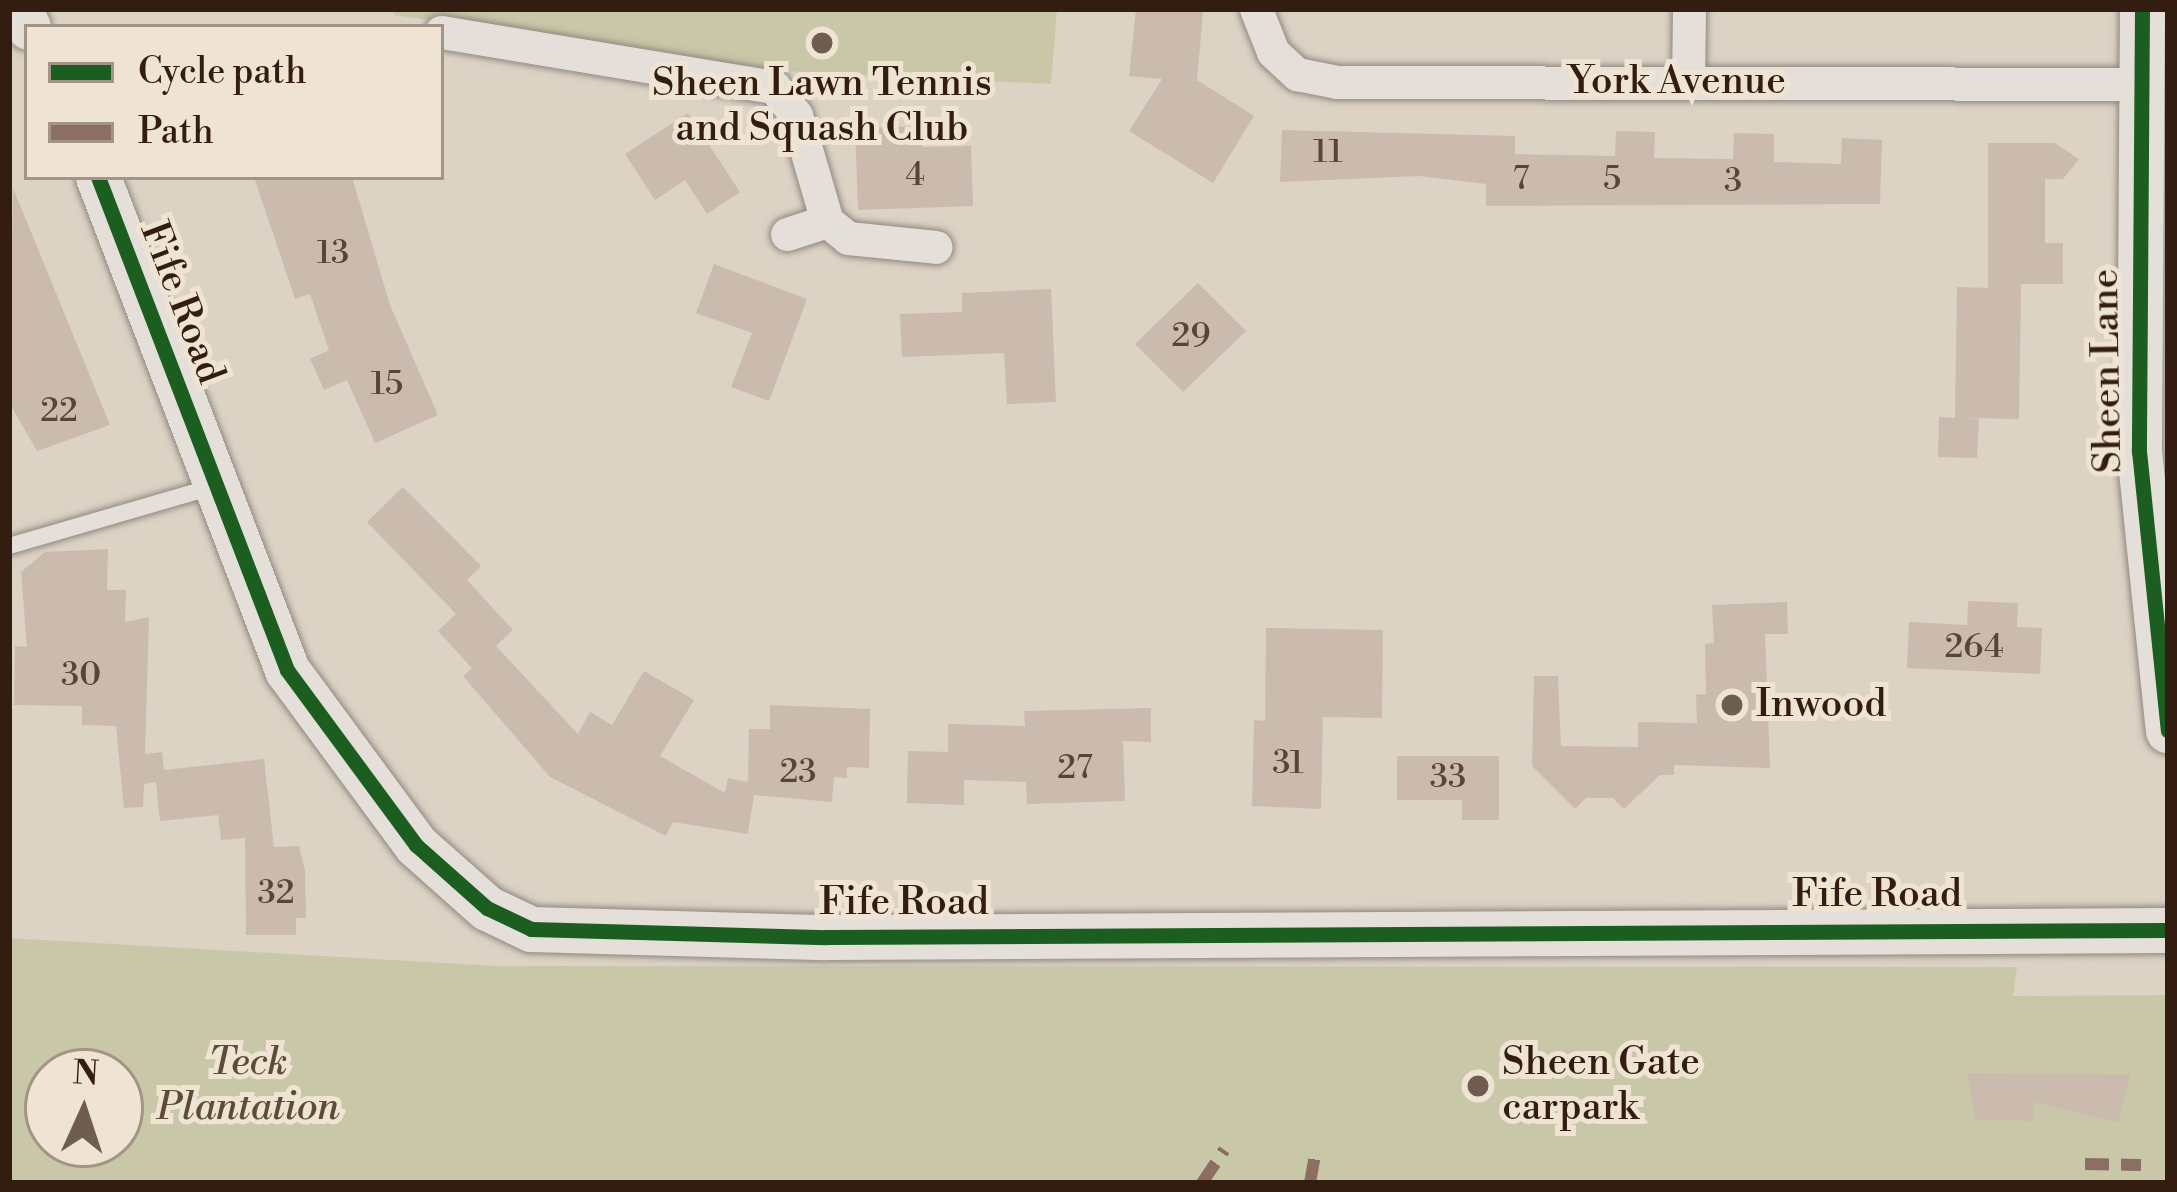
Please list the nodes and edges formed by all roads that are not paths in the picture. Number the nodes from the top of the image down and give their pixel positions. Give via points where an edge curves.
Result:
1 (1256, 9) edge
2 (1689, 9) edge
3 (2142, 9) edge
4 (444, 32) edge
5 (1688, 82) junction
6 (2138, 84) junction
7 (99, 180) edge
8 (827, 220) junction
9 (787, 234) dead end
10 (936, 247) dead end
11 (2154, 327) edge
12 (217, 486) junction
13 (9, 546) edge
14 (2168, 731) edge
15 (2168, 930) edge

1 - 5 street, York Avenue via 1285,63 1336,82
2 - 5 street
3 - 6 street, Sheen Lane
4 - 8 street via 775,87 796,115
5 - 6 street, York Avenue
6 - 11 street, Sheen Lane
7 - 12 street, Fife Road
8 - 9 street
8 - 10 street via 848,238
11 - 14 street, Sheen Lane via 2138,452
12 - 13 lane
12 - 15 street, Fife Road via 287,670 347,758 416,845 487,908 531,929 826,937

